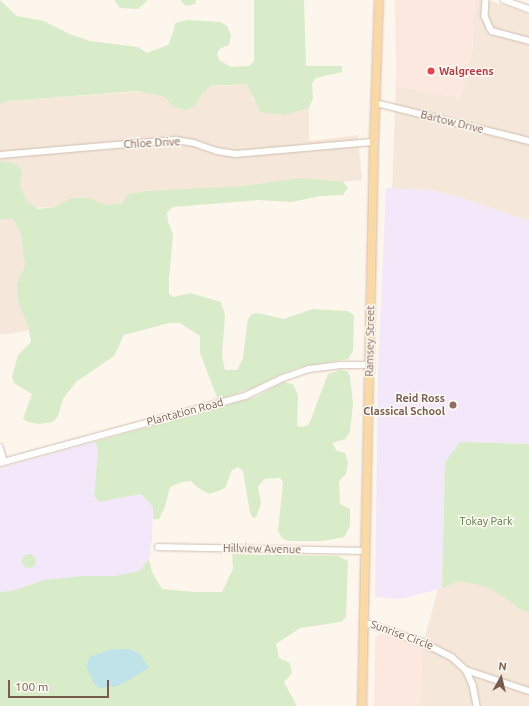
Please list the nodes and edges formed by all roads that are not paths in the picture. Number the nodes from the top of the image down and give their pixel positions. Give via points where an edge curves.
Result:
1 (379, 0) edge
2 (486, 0) edge
3 (504, 0) edge
4 (529, 9) edge
5 (529, 41) edge
6 (376, 103) junction
7 (529, 141) edge
8 (374, 142) junction
9 (0, 155) edge
10 (369, 364) junction
11 (0, 447) edge
12 (2, 462) edge
13 (158, 547) dead end
14 (365, 551) junction
15 (364, 622) junction
16 (466, 670) junction
17 (529, 691) edge
18 (362, 706) edge
19 (477, 706) edge

1 - 6 main road, Ramsey Street
2 - 5 street via 485,16 490,28
3 - 4 street
6 - 7 street, Bartow Drive
6 - 8 main road, Ramsey Street
8 - 9 street, Chloe Drive via 236,154 176,140
8 - 10 main road, Ramsey Street
10 - 12 street, Plantation Road via 309,369 245,396
10 - 14 main road, Ramsey Street
11 - 12 street
13 - 14 street, Hillview Avenue
14 - 15 main road, Ramsey Street
15 - 16 street, Sunrise Circle via 436,648 452,657
15 - 18 main road, Ramsey Street
16 - 17 street
16 - 19 street, Sunrise Circle via 473,685

